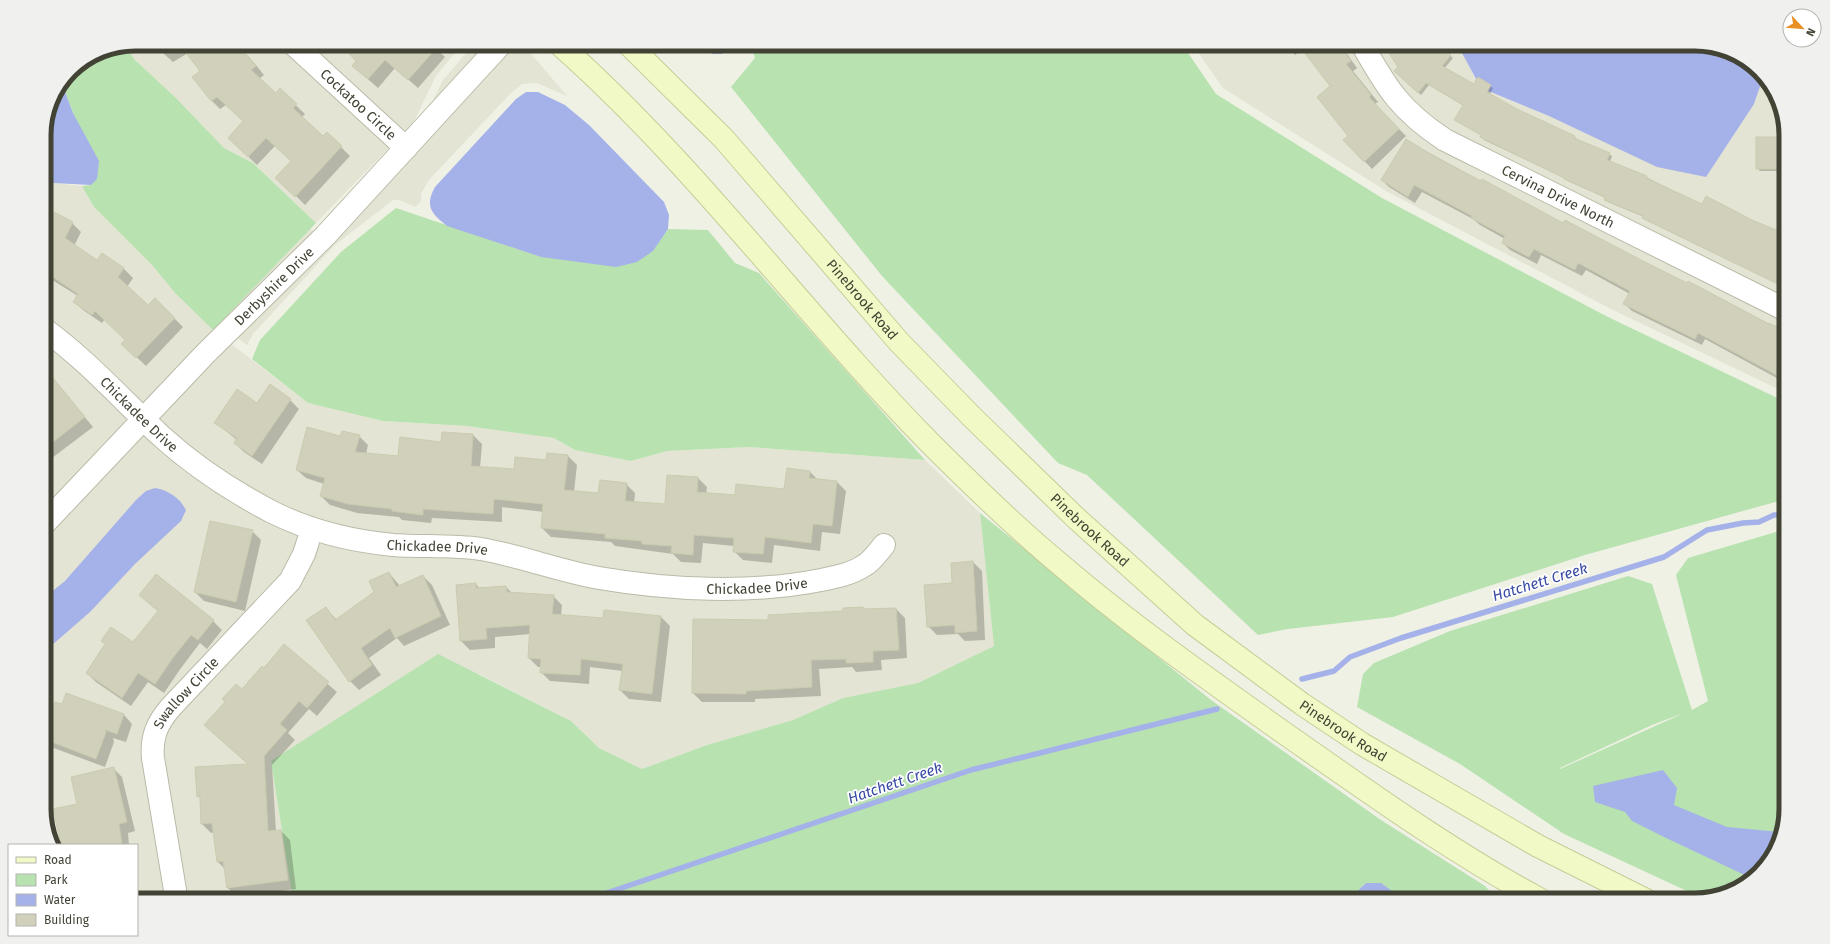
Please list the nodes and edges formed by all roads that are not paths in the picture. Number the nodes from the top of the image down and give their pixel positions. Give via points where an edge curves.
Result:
1 (301, 51) edge
2 (495, 51) edge
3 (566, 51) edge
4 (635, 51) edge
5 (1366, 51) edge
6 (406, 148) junction
7 (1779, 307) edge
8 (51, 334) edge
9 (144, 419) junction
10 (51, 517) edge
11 (312, 528) junction
12 (884, 545) dead end
13 (175, 890) dead end
14 (1529, 893) edge
15 (1632, 893) edge

1 - 6 street, Cockatoo Circle
2 - 6 street, Derbyshire Drive
3 - 14 street via 660,142 930,443 1030,539 1122,614 1322,760 1465,856
4 - 15 street, Pinebrook Road via 724,139 900,342 971,416 1077,519 1190,620 1302,704 1362,744 1538,846
5 - 7 street, Cervina Drive North via 1381,78 1409,114 1445,140
6 - 9 street, Derbyshire Drive via 325,236 206,353
8 - 9 street, Chickadee Drive via 90,366
9 - 10 street, Derbyshire Drive
9 - 11 street, Chickadee Drive via 162,437 214,477 272,512
11 - 12 street, Chickadee Drive via 331,535 375,543 462,547 514,555 589,576 696,588 766,587 828,578 867,564
11 - 13 street, Swallow Circle via 304,554 290,581 171,707 155,730 153,758

